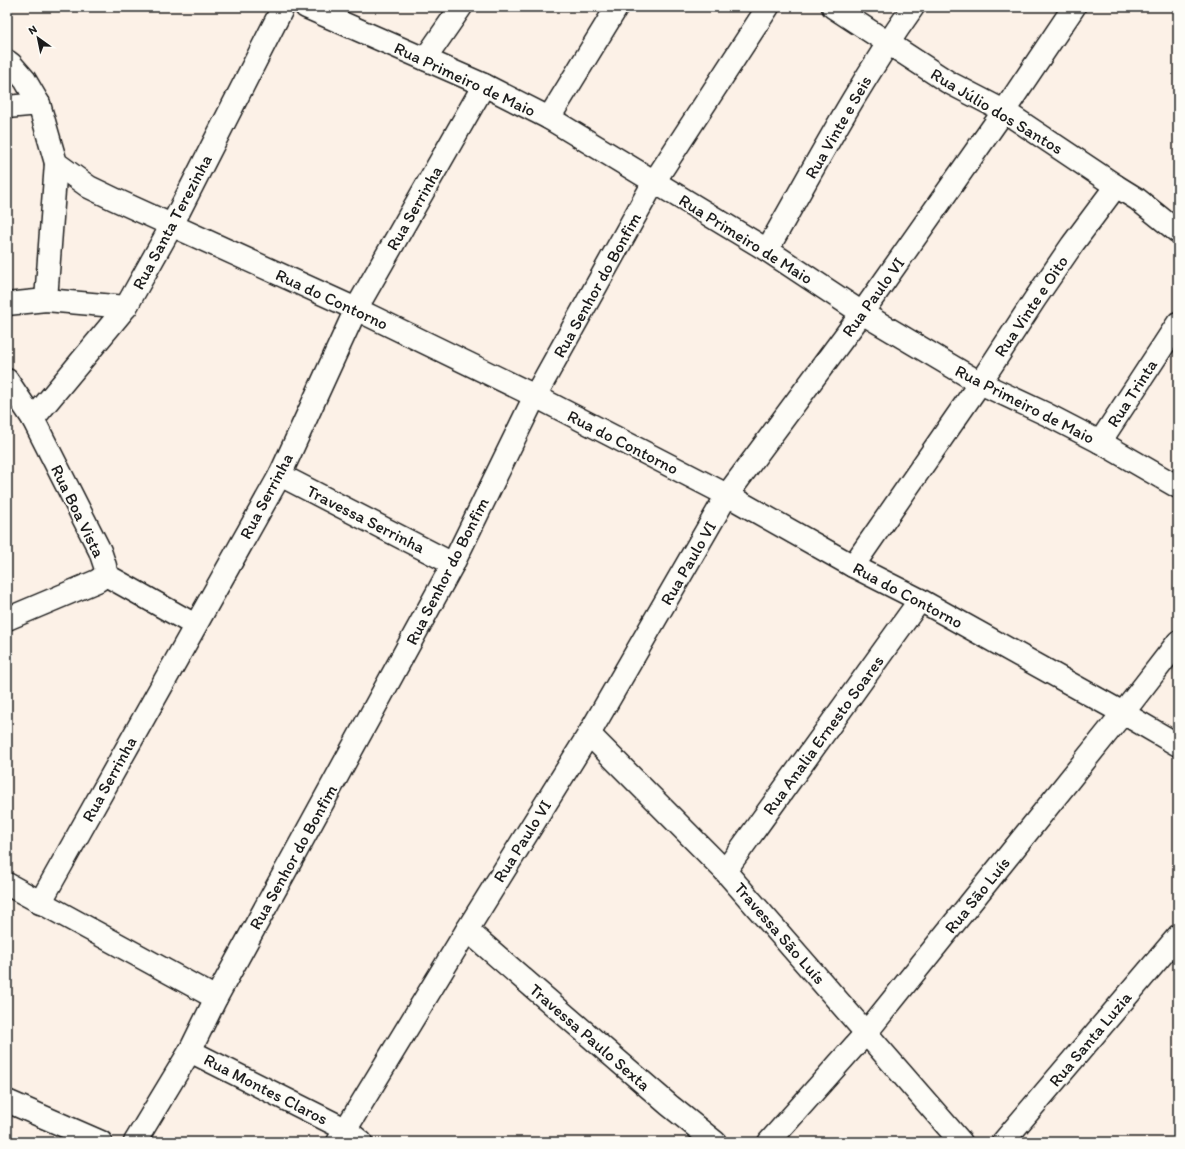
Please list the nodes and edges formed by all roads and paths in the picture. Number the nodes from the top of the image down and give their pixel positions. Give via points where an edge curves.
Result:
1 (283, 7) edge
2 (306, 7) edge
3 (461, 7) edge
4 (617, 7) edge
5 (768, 7) edge
6 (833, 7) edge
7 (913, 7) edge
8 (1074, 7) edge
9 (888, 43) junction
10 (425, 59) junction
11 (7, 61) edge
12 (484, 85) junction
13 (39, 104) junction
14 (7, 107) edge
15 (1004, 111) junction
16 (550, 118) junction
17 (56, 163) junction
18 (654, 182) junction
19 (1116, 186) junction
20 (172, 225) junction
21 (1178, 232) edge
22 (767, 250) junction
23 (46, 300) junction
24 (7, 304) edge
25 (126, 307) junction
26 (356, 309) junction
27 (862, 313) junction
28 (1178, 323) edge
29 (7, 380) edge
30 (980, 383) junction
31 (535, 396) junction
32 (33, 420) junction
33 (1100, 442) junction
34 (280, 475) junction
35 (1178, 487) edge
36 (727, 495) junction
37 (453, 564) junction
38 (853, 566) junction
39 (106, 575) junction
40 (920, 600) junction
41 (7, 619) edge
42 (195, 626) junction
43 (1178, 642) edge
44 (1123, 713) junction
45 (589, 734) junction
46 (1178, 745) edge
47 (725, 871) junction
48 (7, 884) edge
49 (40, 903) junction
50 (467, 930) junction
51 (1178, 936) edge
52 (216, 998) junction
53 (866, 1033) junction
54 (190, 1051) junction
55 (7, 1101) edge
56 (348, 1138) edge
57 (101, 1142) edge
58 (135, 1142) edge
59 (715, 1142) edge
60 (769, 1142) edge
61 (961, 1142) edge
62 (1003, 1142) edge

1 - 20 street, Rua Santa Terezinha
2 - 10 street, Rua Primeiro de Maio
3 - 10 street
4 - 16 street
5 - 18 street, Rua Senhor do Bonfim
6 - 9 street, Rua Júlio dos Santos
7 - 9 street, Rua Vinte e Seis
8 - 15 street, Rua Paulo VI
9 - 15 street, Rua Júlio dos Santos via 948,82
9 - 22 street, Rua Vinte e Seis
10 - 12 street, Rua Primeiro de Maio
11 - 13 street via 25,80
12 - 16 street, Rua Primeiro de Maio
12 - 26 street, Rua Serrinha
13 - 14 street
13 - 17 street
15 - 19 street, Rua Júlio dos Santos
15 - 27 street, Rua Paulo VI
16 - 18 street, Rua Primeiro de Maio
17 - 20 street, Rua do Contorno via 89,187
17 - 23 street
18 - 22 street, Rua Primeiro de Maio
18 - 31 street, Rua Senhor do Bonfim
19 - 21 street, Rua Júlio dos Santos via 1137,199
19 - 30 street, Rua Vinte e Oito via 1072,245
20 - 25 street, Rua Santa Terezinha
20 - 26 street, Rua do Contorno
22 - 27 street, Rua Primeiro de Maio
23 - 24 street
23 - 25 street
25 - 32 street, Rua Santa Terezinha
26 - 31 street, Rua do Contorno
26 - 34 street, Rua Serrinha
27 - 30 street, Rua Primeiro de Maio
27 - 36 street, Rua Paulo VI
28 - 33 street, Rua Trinta
29 - 32 street, Rua Boa Vista
30 - 33 street, Rua Primeiro de Maio
30 - 38 street, Rua Vinte e Oito
31 - 36 street, Rua do Contorno
31 - 37 street, Rua Senhor do Bonfim
32 - 39 street, Rua Boa Vista via 100,550
33 - 35 street, Rua Primeiro de Maio
34 - 37 street, Travessa Serrinha
34 - 42 street, Rua Serrinha
36 - 38 street, Rua do Contorno
36 - 45 street, Rua Paulo VI
37 - 52 street, Rua Senhor do Bonfim
38 - 40 street, Rua do Contorno
39 - 41 street
39 - 42 street, Rua Boa Vista
40 - 44 street, Rua do Contorno
40 - 47 street, Rua Analia Ernesto Soares
42 - 49 street, Rua Serrinha
43 - 44 street, Rua São Luís
44 - 46 street, Rua do Contorno
44 - 53 street, Rua São Luís
45 - 47 street, Travessa São Luís
45 - 50 street, Rua Paulo VI
47 - 53 street, Travessa São Luís
48 - 49 street
49 - 52 street
50 - 56 street, Rua Paulo VI
50 - 59 street, Travessa Paulo Sexta
51 - 62 street, Rua Santa Luzia
52 - 54 street, Rua Senhor do Bonfim
53 - 60 street, Rua São Luís
53 - 61 street, Travessa São Luís
54 - 56 street, Rua Montes Claros
54 - 58 street, Rua Senhor do Bonfim
55 - 57 street

